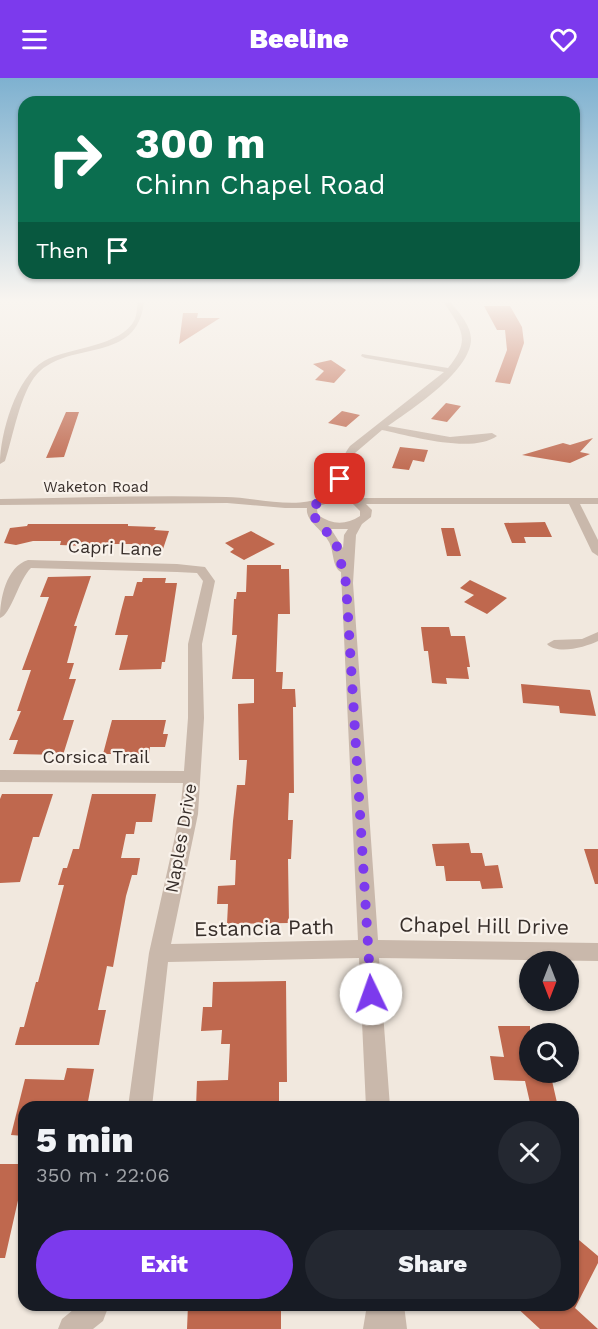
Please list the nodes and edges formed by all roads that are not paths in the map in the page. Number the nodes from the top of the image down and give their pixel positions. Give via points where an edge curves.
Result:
1 (55, 359) edge
2 (384, 359) edge
3 (461, 359) edge
4 (451, 371) junction
5 (380, 427) junction
6 (492, 436) dead end
7 (0, 461) edge
8 (346, 462) junction
9 (354, 500) junction
10 (320, 501) junction
11 (414, 501) junction
12 (573, 501) junction
13 (598, 501) edge
14 (0, 502) edge
15 (192, 502) junction
16 (362, 518) junction
17 (316, 520) junction
18 (598, 552) edge
19 (201, 570) joint
20 (346, 583) junction
21 (0, 614) edge
22 (598, 636) edge
23 (554, 644) dead end
24 (0, 776) edge
25 (192, 777) junction
26 (369, 949) junction
27 (598, 951) edge
28 (159, 953) junction
29 (141, 1101) edge
30 (378, 1101) edge
31 (93, 1311) edge
32 (379, 1311) edge
33 (392, 1311) edge
34 (72, 1329) edge
35 (377, 1329) edge
36 (393, 1329) edge

1 - 7 street via 37,369 24,389
2 - 4 street
3 - 4 street
4 - 5 street
5 - 6 street via 450,440 475,441
5 - 8 street via 352,450
8 - 9 street
8 - 10 street via 337,489
9 - 10 street, Waketon Road
9 - 11 street
9 - 16 street via 364,507
10 - 15 street, Waketon Road via 285,505 226,500
10 - 17 street via 311,510
11 - 12 street
11 - 16 street
12 - 13 street
12 - 18 street
14 - 15 street, Waketon Road
15 - 17 street, Waketon Road via 285,510
16 - 17 street, Waketon Road via 338,526
16 - 20 street via 350,535
17 - 20 street via 336,543
19 - 21 street, Capri Lane via 28,564 18,573
19 - 25 street, Naples Drive via 209,581 195,644
20 - 26 street
22 - 23 street via 584,643
24 - 25 street, Corsica Trail
25 - 28 street, Naples Drive via 189,814
26 - 27 street, Chapel Hill Drive
26 - 28 street, Estancia Path
26 - 30 street
28 - 29 street, Naples Drive
31 - 34 street
32 - 35 street
33 - 36 street

